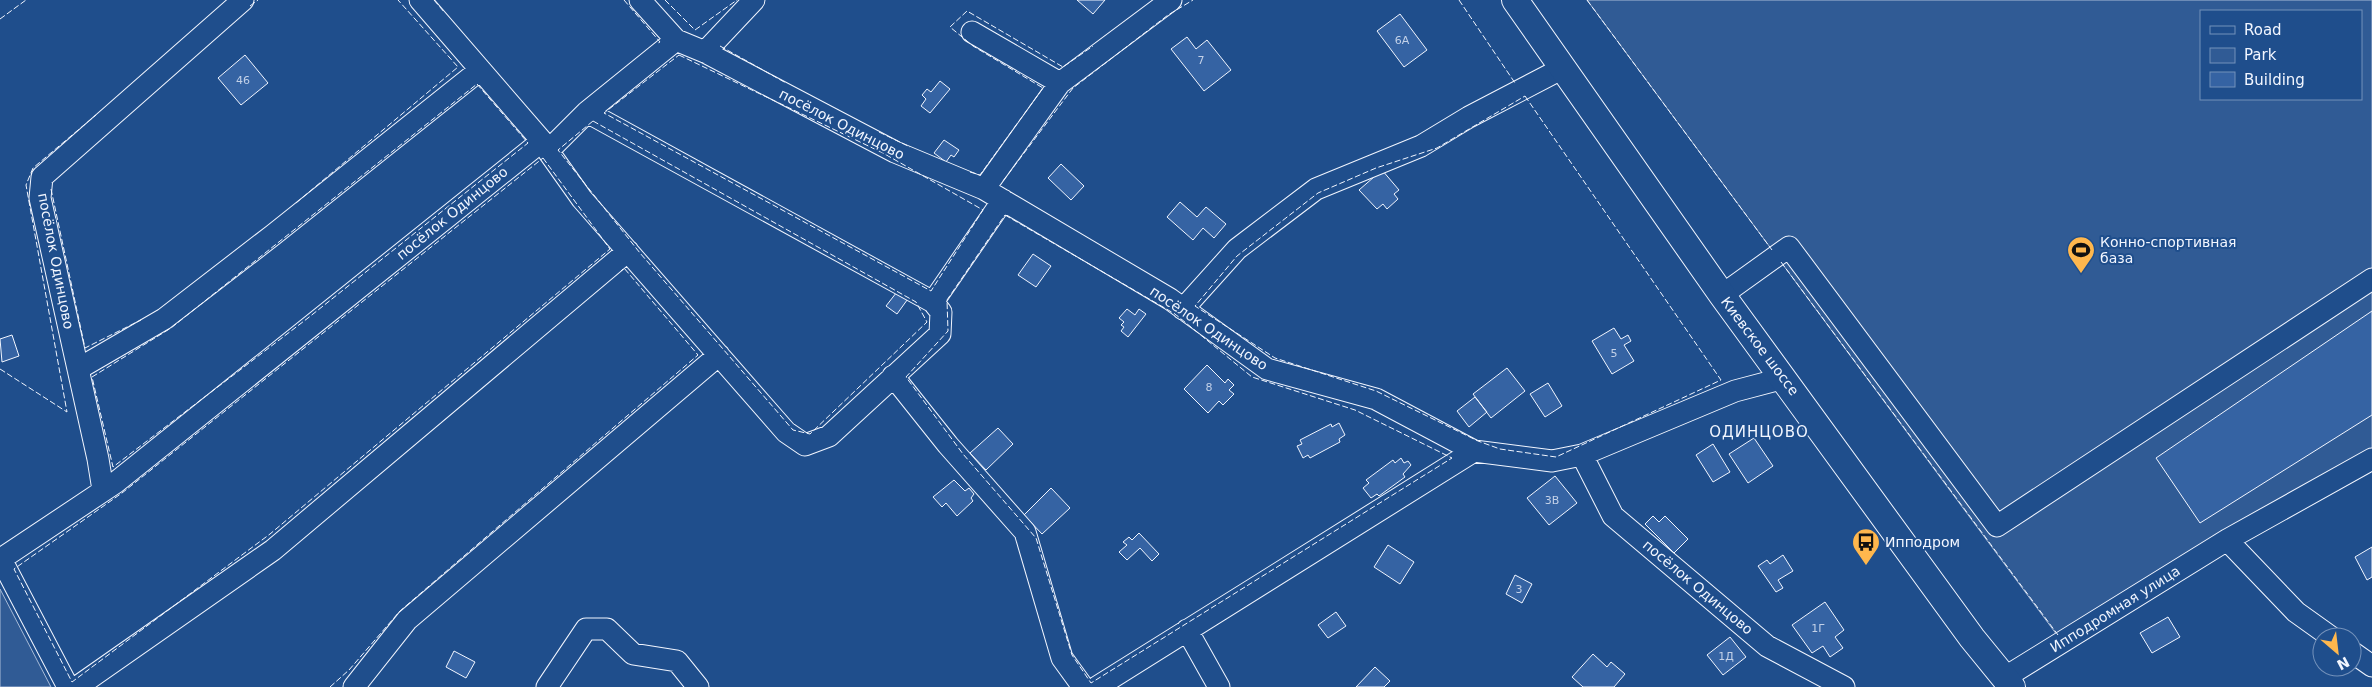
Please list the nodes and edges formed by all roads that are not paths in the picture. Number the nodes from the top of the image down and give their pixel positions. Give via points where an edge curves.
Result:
1 (243, 0) edge
2 (420, 0) edge
3 (640, 0) edge
4 (754, 0) edge
5 (1171, 0) edge
6 (1515, 0) edge
7 (972, 32) dead end
8 (676, 40) junction
9 (705, 52) junction
10 (1563, 68) junction
11 (480, 70) junction
12 (1060, 83) junction
13 (587, 112) junction
14 (545, 146) junction
15 (984, 189) junction
16 (1002, 200) junction
17 (628, 251) junction
18 (2372, 279) edge
19 (1722, 295) junction
20 (932, 302) junction
21 (1184, 309) junction
22 (719, 355) junction
23 (78, 368) junction
24 (893, 376) junction
25 (1784, 378) junction
26 (1474, 451) junction
27 (1582, 455) junction
28 (2372, 459) edge
29 (103, 490) junction
30 (2227, 540) junction
31 (1, 558) edge
32 (2317, 627) edge
33 (1187, 630) junction
34 (2008, 683) edge
35 (68, 687) edge
36 (77, 687) edge
37 (354, 687) edge
38 (547, 687) edge
39 (698, 687) edge
40 (1084, 687) edge
41 (1097, 687) edge
42 (1218, 687) edge
43 (1844, 687) edge

1 - 23 street, посёлок Одинцово via 42,177 40,198
2 - 11 street
3 - 8 street, посёлок Одинцово
4 - 9 street
5 - 12 street
6 - 10 main road, Киевское шоссе
7 - 12 street
8 - 9 street, посёлок Одинцово
8 - 13 street, посёлок Одинцово
9 - 15 street, посёлок Одинцово via 895,152
10 - 19 main road, Киевское шоссе
10 - 21 street via 1421,146 1316,190 1237,249
11 - 14 street
11 - 23 street via 164,319
12 - 15 street
13 - 14 street, посёлок Одинцово
13 - 20 street
14 - 17 street via 582,199
14 - 29 street, посёлок Одинцово
15 - 16 street, посёлок Одинцово
16 - 20 street
16 - 21 street, посёлок Одинцово
17 - 22 street
17 - 36 street via 273,550
18 - 19 street via 1997,526 1789,247
19 - 25 main road, Киевское шоссе
20 - 24 street via 941,312 940,334
21 - 26 street, посёлок Одинцово via 1267,369 1376,399
22 - 24 street via 786,432 804,445 829,436
22 - 37 street via 408,620
23 - 29 street, посёлок Одинцово
24 - 40 street via 948,445 1025,532 1062,658
25 - 27 street, посёлок Одинцово via 1735,391
25 - 34 main road, Киевское шоссе
26 - 27 street, посёлок Одинцово via 1552,461
26 - 33 street
27 - 43 street, посёлок Одинцово via 1614,516 1767,646
28 - 30 street, Ипподромная улица
29 - 31 street, посёлок Одинцово
30 - 32 street via 2296,612
30 - 34 street, Ипподромная улица
31 - 35 street, посёлок Одинцово
33 - 41 street
33 - 42 street
38 - 39 street via 586,629 606,629 632,654 678,661

